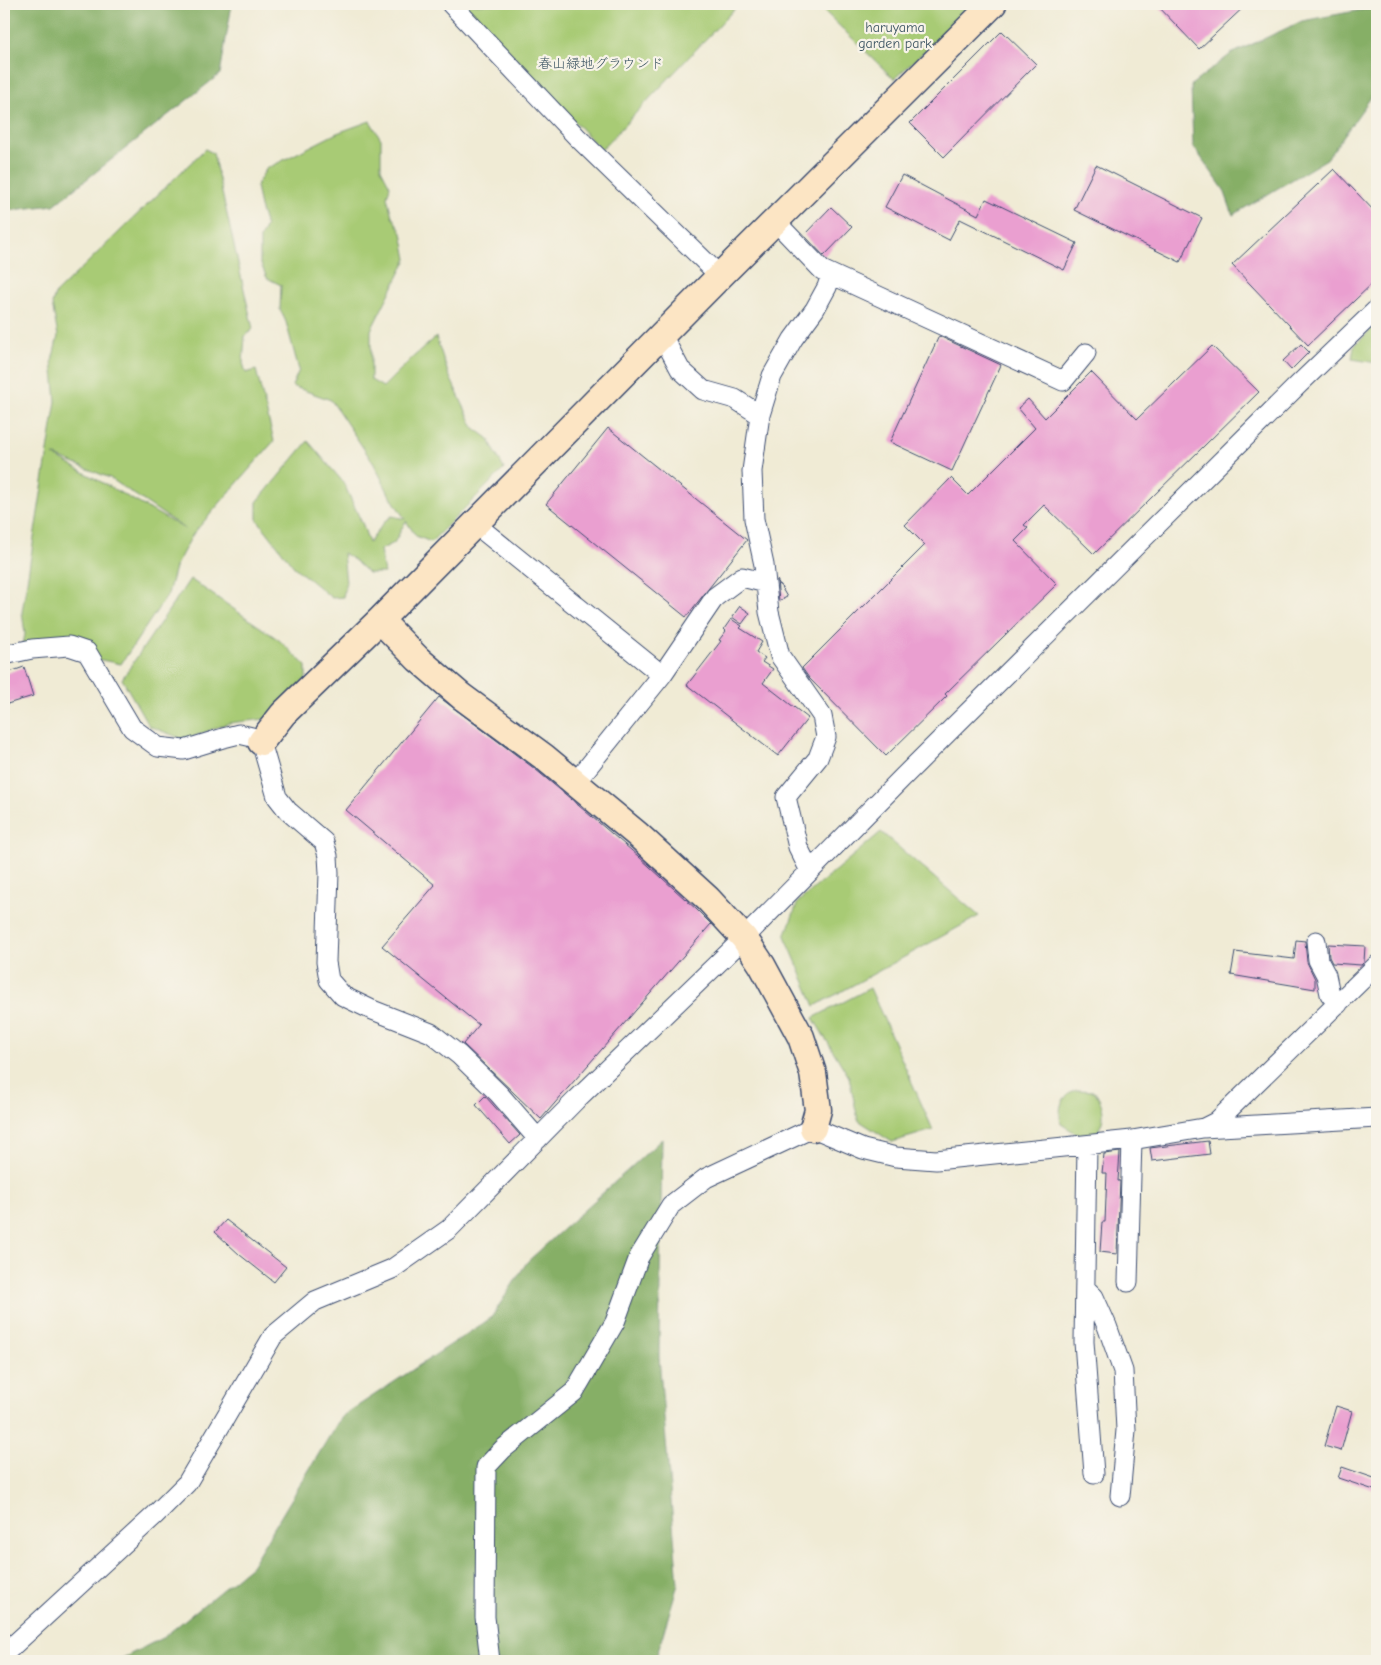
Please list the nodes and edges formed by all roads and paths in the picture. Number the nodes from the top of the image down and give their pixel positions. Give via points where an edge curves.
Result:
1 (451, 4) edge
2 (994, 4) edge
3 (775, 221) junction
4 (831, 274) junction
5 (720, 276) junction
6 (1377, 309) edge
7 (662, 335) junction
8 (1086, 353) dead end
9 (760, 416) junction
10 (475, 524) junction
11 (766, 583) junction
12 (380, 620) junction
13 (4, 655) edge
14 (662, 675) junction
15 (261, 742) junction
16 (575, 783) junction
17 (810, 871) junction
18 (744, 938) junction
19 (1316, 941) dead end
20 (1377, 964) edge
21 (1338, 1004) junction
22 (1377, 1118) edge
23 (813, 1128) junction
24 (1202, 1128) junction
25 (538, 1139) junction
26 (1132, 1140) junction
27 (1087, 1145) junction
28 (1128, 1282) dead end
29 (1085, 1288) junction
30 (1094, 1474) dead end
31 (1120, 1496) dead end
32 (4, 1654) edge
33 (490, 1661) edge

1 - 5 street via 577,137
2 - 3 street
3 - 4 street via 822,270
3 - 5 street
4 - 8 street via 1063,380
4 - 9 street via 815,308 772,376
5 - 7 street
6 - 17 street
7 - 9 street via 680,369 703,390 735,399
7 - 10 street
9 - 11 street via 752,471 754,519
10 - 12 street
10 - 14 street
11 - 14 street via 742,577 715,597
11 - 17 street via 769,612 780,656 822,716 826,737 818,758 786,797 798,847
12 - 15 street via 283,714
12 - 16 street via 461,696
13 - 15 street via 69,646 87,652 132,728 158,746 184,750 240,734
14 - 16 street
15 - 25 street via 277,798 324,842 328,856 326,962 329,980 344,996 431,1033 500,1094
16 - 18 street via 708,899
17 - 18 street
18 - 23 street via 802,1037 813,1073 818,1110
18 - 25 street
19 - 21 street via 1318,960 1326,975 1330,994
20 - 21 street
21 - 24 street via 1216,1122
22 - 24 street
23 - 27 street via 863,1149 896,1157 936,1160
23 - 33 street via 706,1178 671,1205 639,1257 615,1322 574,1392 503,1449 486,1467 485,1617
24 - 26 street
25 - 32 street via 449,1229 392,1269 315,1301 273,1336 187,1483
26 - 27 street
26 - 28 street
27 - 29 street
29 - 30 street via 1084,1342
29 - 31 street via 1094,1297 1123,1371 1126,1430

